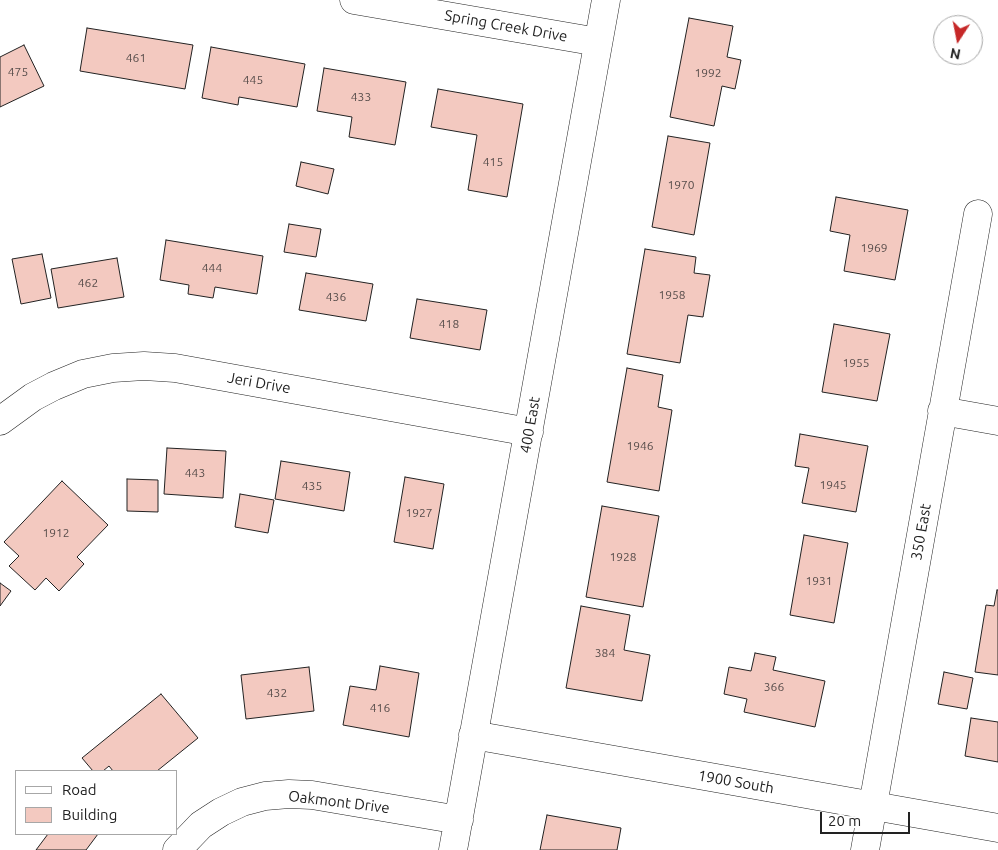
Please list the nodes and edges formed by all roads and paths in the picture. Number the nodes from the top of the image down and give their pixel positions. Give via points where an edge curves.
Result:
1 (354, 0) edge
2 (606, 0) edge
3 (598, 42) junction
4 (978, 214) dead end
5 (942, 411) junction
6 (0, 421) edge
7 (998, 421) edge
8 (528, 432) junction
9 (474, 735) junction
10 (873, 806) junction
11 (459, 820) junction
12 (998, 828) edge
13 (177, 850) edge
14 (453, 850) edge
15 (865, 850) edge

1 - 3 street, Spring Creek Drive
2 - 3 street, 400 East
3 - 8 street, 400 East
4 - 5 street, 350 East
5 - 7 street
5 - 10 street, 350 East
6 - 8 street, Jeri Drive via 33,397 83,374 144,366 175,368
8 - 9 street, 400 East
9 - 10 street, 1900 South
9 - 11 street, 400 East
10 - 12 street, 1900 South
10 - 15 street, 350 East
11 - 13 street, Oakmont Drive via 312,796 265,796 221,812 201,825
11 - 14 street, 400 East

